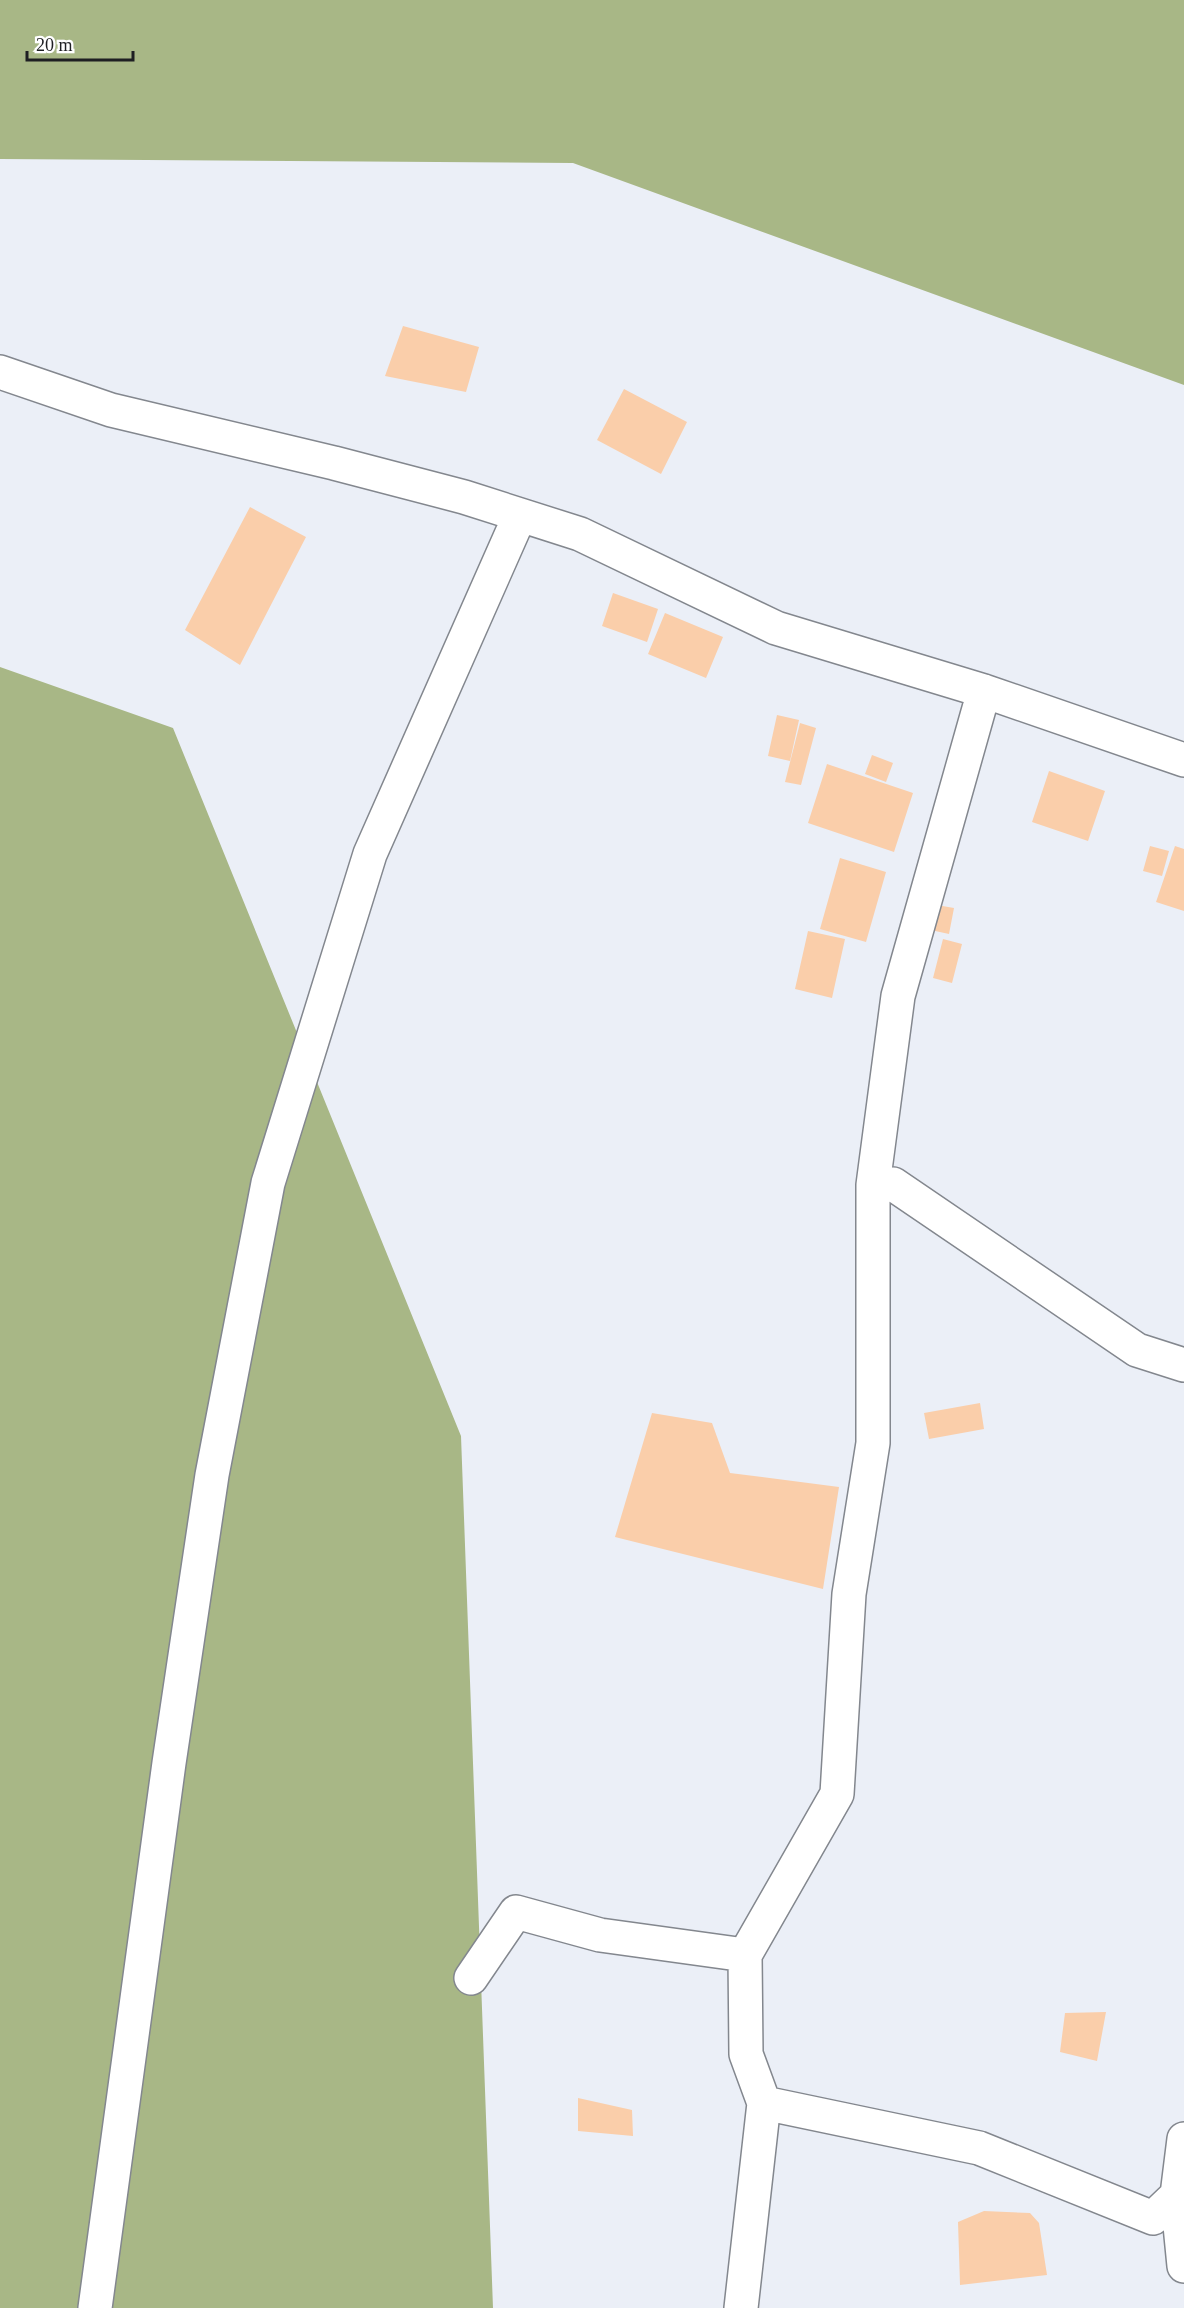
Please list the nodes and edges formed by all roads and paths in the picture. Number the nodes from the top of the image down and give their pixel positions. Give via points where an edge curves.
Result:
1 (0, 372) edge
2 (520, 515) junction
3 (984, 691) junction
4 (1184, 760) edge
5 (893, 1184) dead end
6 (1184, 1365) edge
7 (745, 1955) junction
8 (471, 1978) dead end
9 (764, 2103) junction
10 (1184, 2139) edge
11 (1177, 2195) junction
12 (1184, 2266) edge
13 (95, 2308) edge
14 (741, 2308) edge

1 - 2 street via 111,410 334,463
2 - 3 street via 580,534 776,628
2 - 13 street via 370,854 268,1183 212,1475
3 - 4 street
3 - 7 street via 898,996 873,1185 873,1443 849,1594 837,1794
5 - 6 street via 1137,1350
7 - 8 street via 600,1935 516,1912
7 - 9 street via 746,2054
9 - 11 street via 979,2148 1154,2218
9 - 14 street
10 - 11 street
11 - 12 street

